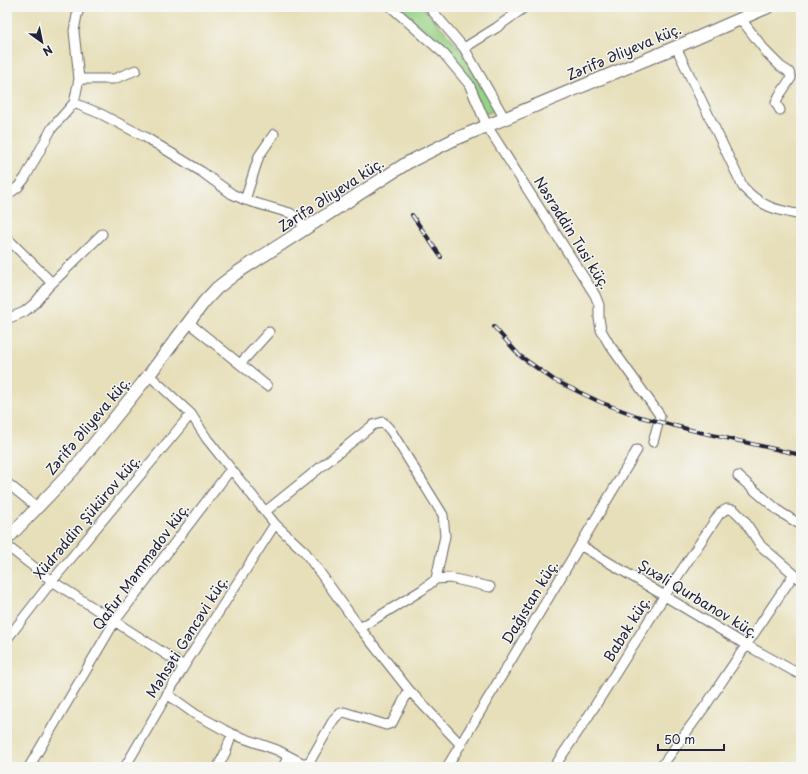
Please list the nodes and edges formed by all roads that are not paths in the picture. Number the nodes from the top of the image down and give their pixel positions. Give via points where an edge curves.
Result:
1 (80, 7) edge
2 (391, 7) edge
3 (430, 7) edge
4 (524, 7) edge
5 (768, 7) edge
6 (753, 9) edge
7 (741, 19) junction
8 (676, 47) junction
9 (464, 48) junction
10 (136, 70) dead end
11 (79, 79) junction
12 (74, 103) junction
13 (780, 110) dead end
14 (505, 119) junction
15 (487, 126) junction
16 (274, 134) dead end
17 (7, 195) edge
18 (245, 200) junction
19 (801, 215) edge
20 (306, 229) junction
21 (102, 234) dead end
22 (7, 238) edge
23 (52, 283) junction
24 (7, 319) edge
25 (189, 322) junction
26 (269, 332) dead end
27 (240, 364) junction
28 (150, 376) junction
29 (267, 386) dead end
30 (191, 414) junction
31 (653, 442) dead end
32 (637, 450) dead end
33 (231, 469) junction
34 (738, 476) dead end
35 (7, 483) edge
36 (37, 507) junction
37 (266, 512) junction
38 (275, 524) junction
39 (801, 525) edge
40 (7, 539) edge
41 (580, 545) junction
42 (7, 546) edge
43 (797, 577) edge
44 (436, 579) junction
45 (52, 581) junction
46 (490, 587) dead end
47 (665, 595) junction
48 (114, 621) junction
49 (360, 628) junction
50 (7, 639) edge
51 (746, 644) junction
52 (184, 666) junction
53 (801, 675) edge
54 (409, 690) junction
55 (167, 694) junction
56 (232, 734) junction
57 (461, 745) junction
58 (288, 756) junction
59 (29, 767) edge
60 (125, 767) edge
61 (218, 767) edge
62 (283, 767) edge
63 (447, 767) edge
64 (554, 767) edge
65 (661, 767) edge

1 - 11 street via 74,32
2 - 15 street, Nəsrəddin Tusi küç. via 444,54 470,84
3 - 9 street
4 - 9 street
5 - 6 street, Zərifə Əliyeva küç.
6 - 7 street, Zərifə Əliyeva küç.
7 - 8 street, Zərifə Əliyeva küç.
7 - 13 street via 767,53 789,72 791,78 776,103
8 - 14 street, Zərifə Əliyeva küç.
8 - 19 street via 743,187 752,197 775,210
9 - 14 street
10 - 11 street via 114,79
11 - 12 street
12 - 17 street via 52,128 25,178
12 - 18 street via 145,137
14 - 15 street, Zərifə Əliyeva küç.
15 - 20 street, Zərifə Əliyeva küç. via 447,142 407,163
15 - 31 street, Nəsrəddin Tusi küç. via 595,295 599,305 601,330 609,344 659,414
16 - 18 street via 259,156
18 - 20 street via 290,213
20 - 25 street, Zərifə Əliyeva küç. via 223,283
21 - 23 street
22 - 23 street
23 - 24 street via 24,312
25 - 27 street
25 - 28 street, Zərifə Əliyeva küç.
26 - 27 street
27 - 29 street
28 - 30 street
28 - 36 street, Zərifə Əliyeva küç. via 73,470
30 - 33 street
30 - 45 street, Xüdrəddin Şükürov küç.
32 - 41 street, Dağıstan küç.
33 - 37 street
33 - 48 street, Qafur Məmmədov küç.
34 - 39 street via 780,512
35 - 36 street
36 - 40 street, Zərifə Əliyeva küç.
37 - 38 street
37 - 44 street via 373,425 383,422 443,515 445,536
38 - 49 street via 305,552
38 - 52 street, Məhsəti Gəncəvi küç.
41 - 47 street, Şıxəli Qurbanov küç.
41 - 57 street, Dağıstan küç.
42 - 45 street
43 - 47 street, Babək küç. via 761,546 734,510 727,509 712,523
43 - 51 street
44 - 46 street via 450,578
44 - 49 street
45 - 48 street
45 - 50 street, Xüdrəddin Şükürov küç.
47 - 51 street, Şıxəli Qurbanov küç.
47 - 64 street, Babək küç.
48 - 52 street
48 - 59 street, Qafur Məmmədov küç.
49 - 54 street
51 - 53 street, Şıxəli Qurbanov küç.
51 - 65 street
52 - 55 street, Məhsəti Gəncəvi küç.
54 - 57 street
54 - 58 street via 392,723 386,725 344,712 334,719 310,761 306,763
55 - 56 street via 195,714
55 - 60 street, Məhsəti Gəncəvi küç.
56 - 58 street
56 - 61 street
57 - 63 street, Dağıstan küç.
58 - 62 street

